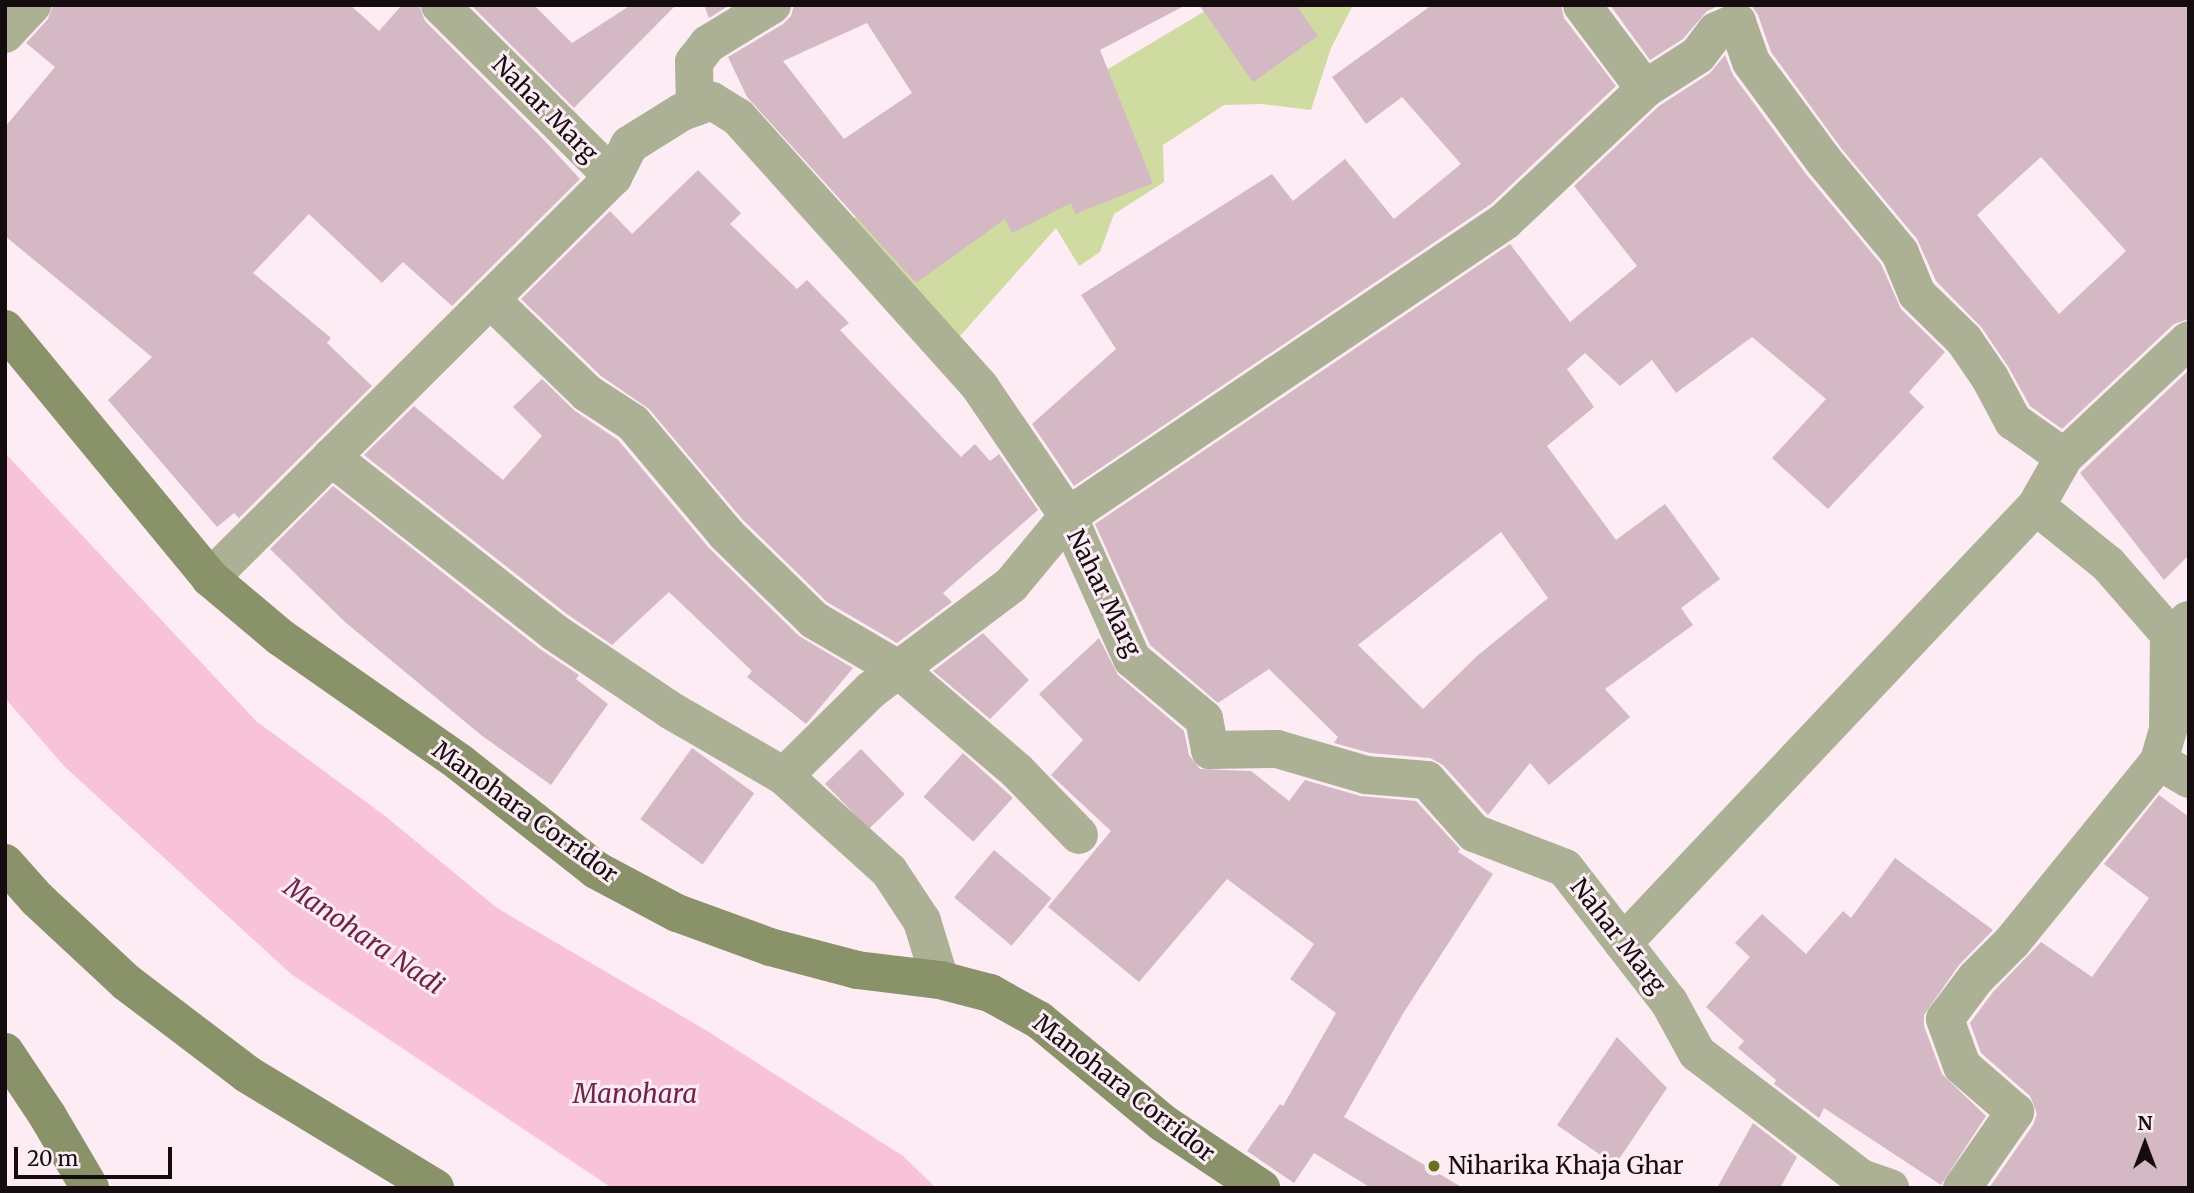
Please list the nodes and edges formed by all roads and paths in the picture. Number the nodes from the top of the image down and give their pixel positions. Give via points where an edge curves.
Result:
1 (32, 5) edge
2 (440, 5) edge
3 (772, 5) edge
4 (1582, 5) edge
5 (1747, 14) edge
6 (5, 34) edge
7 (1644, 89) junction
8 (695, 107) junction
9 (613, 177) junction
10 (490, 299) junction
11 (5, 329) edge
12 (2189, 340) edge
13 (331, 457) junction
14 (2064, 457) junction
15 (2036, 506) junction
16 (1068, 516) junction
17 (210, 578) junction
18 (2181, 636) edge
19 (898, 669) junction
20 (2174, 770) edge
21 (784, 776) junction
22 (1079, 835) dead end
23 (5, 863) edge
24 (1623, 943) junction
25 (940, 980) junction
26 (5, 1052) edge
27 (434, 1187) edge
28 (90, 1188) edge
29 (1261, 1188) edge
30 (1890, 1188) edge
31 (1962, 1188) edge

1 - 6 street
2 - 9 street, Nahar Marg
3 - 8 street via 708,44 701,53 695,62
4 - 7 street
5 - 7 street via 1716,31 1698,55
5 - 14 street via 1751,62 1900,253 1917,294 1964,340 2012,421
7 - 16 street via 1505,221
8 - 9 street, Nahar Marg via 629,145
8 - 16 street, Nahar Marg via 712,101 738,117 980,387
9 - 10 street
10 - 13 street
10 - 19 street via 587,393 633,423 726,534 814,620
11 - 17 main road, Manohara Corridor
12 - 14 street
13 - 17 street
13 - 21 street via 554,632 670,710
14 - 15 street
15 - 18 street via 2108,564
15 - 24 street
16 - 19 street via 1011,584
16 - 24 street, Nahar Marg via 1132,659 1204,719 1210,750 1277,749 1366,775 1427,780 1474,833 1565,868
17 - 25 main road, Manohara Corridor via 280,637 460,762 596,870 677,913 770,947 857,970
18 - 20 street via 2168,730
19 - 21 street
19 - 22 street via 1017,771
20 - 31 street via 1976,978 1945,1019 1962,1066 2015,1112
21 - 25 street via 889,871 922,921
23 - 27 main road via 126,982 247,1074
24 - 30 street, Nahar Marg via 1669,1002 1697,1053 1861,1178
25 - 29 main road, Manohara Corridor via 990,993 1039,1020 1163,1123
26 - 28 main road

